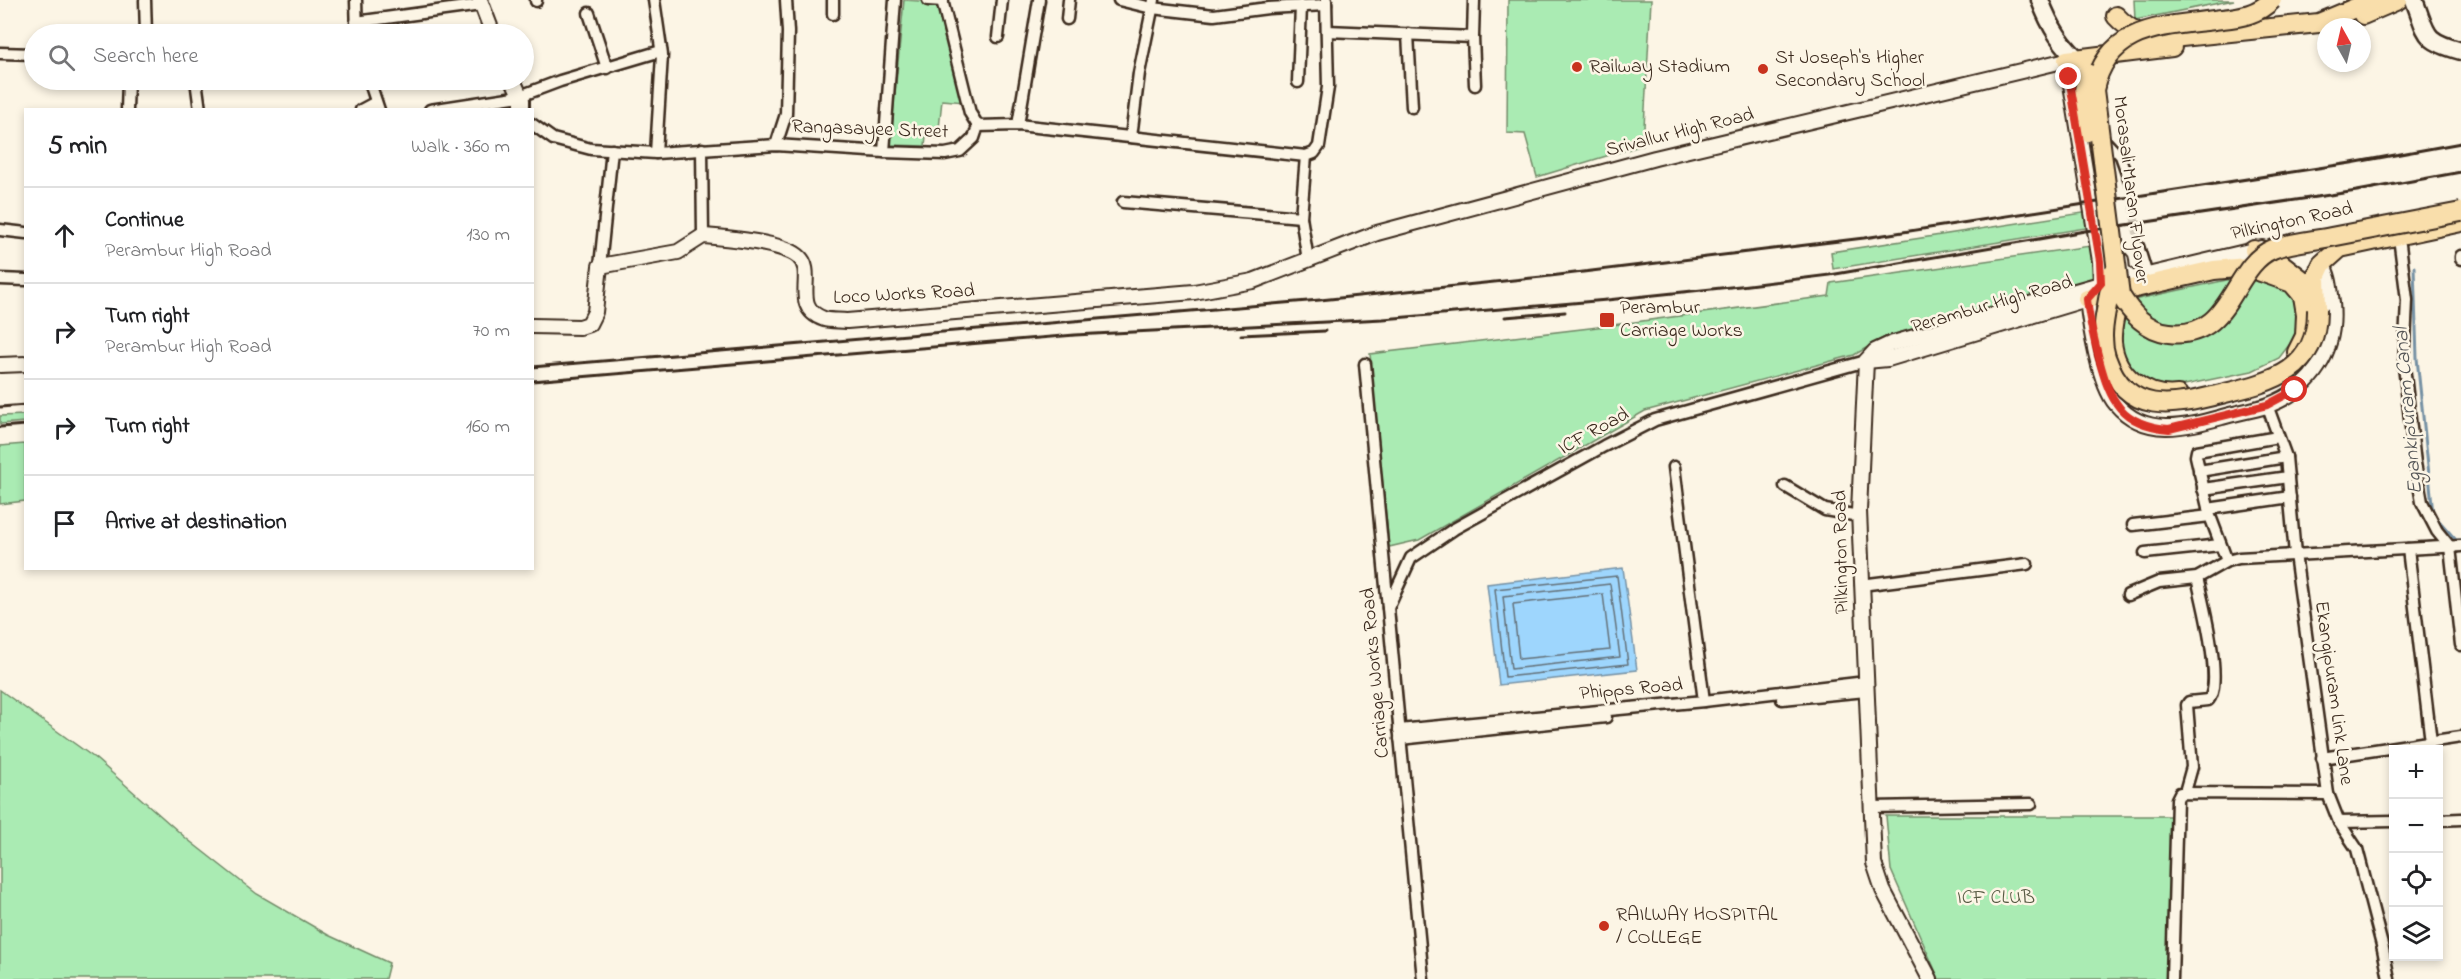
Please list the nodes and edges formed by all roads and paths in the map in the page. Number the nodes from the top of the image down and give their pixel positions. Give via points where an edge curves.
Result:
1 (145, 0) edge
2 (356, 0) edge
3 (654, 0) edge
4 (786, 0) edge
5 (833, 0) edge
6 (895, 0) edge
7 (928, 0) edge
8 (1002, 0) edge
9 (1039, 0) edge
10 (1069, 0) edge
11 (1119, 0) edge
12 (1474, 0) edge
13 (2040, 0) edge
14 (2251, 0) edge
15 (2272, 0) edge
16 (2374, 0) edge
17 (2397, 0) edge
18 (2414, 0) edge
19 (943, 1) edge
20 (480, 3) edge
21 (1326, 3) edge
22 (1153, 4) edge
23 (1301, 6) junction
24 (2115, 8) edge
25 (589, 13) dead end
26 (833, 14) dead end
27 (2356, 18) edge
28 (1067, 19) dead end
29 (356, 22) joint
30 (146, 24) edge
31 (489, 24) edge
32 (1327, 31) junction
33 (2317, 33) edge
34 (1408, 34) junction
35 (999, 37) dead end
36 (1473, 37) junction
37 (2113, 48) junction
38 (661, 51) junction
39 (2461, 51) edge
40 (0, 53) edge
41 (24, 54) edge
42 (2072, 59) junction
43 (607, 68) junction
44 (2103, 79) junction
45 (1298, 82) dead end
46 (1475, 85) dead end
47 (128, 90) edge
48 (197, 90) edge
49 (372, 90) edge
50 (522, 104) edge
51 (378, 106) edge
52 (462, 107) edge
53 (1412, 107) dead end
54 (127, 108) edge
55 (200, 108) edge
56 (534, 125) edge
57 (1018, 125) junction
58 (978, 126) junction
59 (1131, 137) junction
60 (2107, 142) junction
61 (776, 145) junction
62 (702, 149) junction
63 (612, 150) junction
64 (884, 152) junction
65 (656, 153) junction
66 (1305, 156) junction
67 (2129, 181) tunnel mouth
68 (1123, 202) dead end
69 (2461, 207) edge
70 (2461, 212) edge
71 (1301, 217) junction
72 (2461, 222) edge
73 (0, 230) edge
74 (24, 233) edge
75 (703, 236) junction
76 (2319, 236) junction
77 (2400, 245) dead end
78 (2139, 246) tunnel mouth
79 (2254, 250) junction
80 (1308, 260) junction
81 (2322, 264) junction
82 (600, 266) junction
83 (2148, 275) junction
84 (0, 279) edge
85 (24, 280) edge
86 (2101, 283) junction
87 (2120, 295) junction
88 (2087, 299) junction
89 (2312, 302) junction
90 (534, 326) edge
91 (1866, 362) junction
92 (24, 364) edge
93 (1365, 364) dead end
94 (0, 365) edge
95 (2267, 405) junction
96 (2278, 437) junction
97 (2286, 457) junction
98 (1674, 467) dead end
99 (2199, 471) junction
100 (2288, 477) junction
101 (1785, 486) dead end
102 (2203, 489) junction
103 (2290, 497) junction
104 (2209, 512) junction
105 (1859, 516) junction
106 (2133, 525) dead end
107 (2220, 545) junction
108 (2456, 547) edge
109 (2408, 549) junction
110 (2145, 553) dead end
111 (2295, 554) junction
112 (2227, 561) junction
113 (2027, 564) dead end
114 (2197, 578) junction
115 (1861, 585) junction
116 (2128, 595) dead end
117 (1388, 609) junction
118 (2461, 645) edge
119 (1866, 687) junction
120 (1704, 701) junction
121 (1400, 735) junction
122 (2461, 737) edge
123 (2431, 742) junction
124 (2322, 758) junction
125 (2185, 792) junction
126 (2328, 794) junction
127 (2031, 804) dead end
128 (1872, 807) junction
129 (2443, 819) edge
130 (2461, 819) edge
131 (2389, 821) edge
132 (2339, 822) junction
133 (1423, 979) edge
134 (1930, 979) edge
135 (2172, 979) edge
136 (2389, 979) edge

1 - 30 street
2 - 29 street
3 - 38 street
4 - 61 street via 786,114
5 - 26 street
6 - 64 street
7 - 19 street
8 - 35 street
9 - 57 street
10 - 28 street
11 - 22 street
12 - 36 street
13 - 42 main road via 2049,24
14 - 89 main road, Morasali Maran Flyover, bridge via 2236,6 2128,24 2097,51 2088,69 2082,101 2111,277 2104,346 2117,378 2137,396 2157,404 2182,404 2269,382 2294,368 2311,344 2317,322
15 - 87 main road, Morasali Maran Flyover, bridge via 2256,12 2239,17 2136,34 2122,41 2101,66 2094,90
16 - 24 main road via 2319,23 2162,39 2128,28
17 - 27 main road
18 - 39 main road via 2432,41
19 - 58 street via 970,112
20 - 29 street
20 - 31 street
21 - 23 street
21 - 32 street
22 - 23 street via 1214,15
22 - 59 street
23 - 45 street
24 - 37 main road
25 - 43 street
32 - 34 street
32 - 66 street via 1328,87 1319,146
33 - 37 main road
34 - 36 street
34 - 53 street
36 - 46 street
37 - 42 main road
37 - 44 street
38 - 43 street
38 - 65 street
40 - 41 street
42 - 44 main road
42 - 80 street, Srivallur High Road via 1655,158 1377,233
42 - 86 street via 2098,236
43 - 50 street
44 - 60 street via 2101,95
47 - 54 street
48 - 55 street
49 - 51 street
50 - 52 street
56 - 63 street, Rangasayee Street via 553,139
57 - 58 street
57 - 59 street
58 - 64 street, Rangasayee Street via 974,138 960,151
59 - 66 street
60 - 67 street via 2120,156
60 - 83 street, Pilkington Road via 2122,270 2132,279
61 - 62 street, Rangasayee Street
61 - 64 street, Rangasayee Street
62 - 65 street, Rangasayee Street
62 - 75 street
63 - 65 street, Rangasayee Street
63 - 82 street
66 - 71 street
68 - 71 street
69 - 76 street, Pilkington Road
70 - 87 main road, Morasali Maran Flyover, bridge via 2266,252 2217,316 2190,332 2164,332 2144,324
71 - 80 street
72 - 81 main road via 2340,248
73 - 74 street
75 - 80 street, Loco Works Road via 786,248 800,257 806,268 804,297 809,309 823,318 847,321 1194,292 1253,281
75 - 82 street via 678,252
76 - 79 street, Pilkington Road
76 - 81 main road, Morasali Maran Flyover
77 - 108 street via 2407,300 2404,366 2418,483 2422,502 2437,531
78 - 83 street
79 - 83 street, Pilkington Road
79 - 89 main road via 2295,272 2310,288
81 - 89 main road, Morasali Maran Flyover
81 - 95 street, Perambur High Road via 2328,273 2334,318 2326,356 2295,390
82 - 90 street via 596,312 589,324
84 - 85 street
86 - 88 street
86 - 91 street via 1890,344 1875,351
87 - 89 main road via 2112,333 2117,361 2128,378 2141,388 2170,396 2261,376 2283,366 2306,336 2306,314
88 - 89 main road via 2236,266 2284,279
88 - 91 street, Perambur High Road via 1888,359
88 - 95 street, Perambur High Road via 2107,390 2130,416 2169,429
91 - 105 street, Pilkington Road
91 - 117 street, ICF Road via 1655,420 1604,446 1454,529 1411,558
92 - 94 street
93 - 117 street, Carriage Works Road
95 - 96 street, Ekangipuram Link Lane
96 - 97 street, Ekangipuram Link Lane
96 - 99 street via 2197,451
97 - 99 street
97 - 100 street, Ekangipuram Link Lane
98 - 120 street
99 - 102 street
100 - 102 street
100 - 103 street, Ekangipuram Link Lane
101 - 105 street via 1825,510
102 - 104 street
103 - 104 street
103 - 111 street, Ekangipuram Link Lane
104 - 106 street
104 - 107 street
105 - 115 street, Pilkington Road
107 - 110 street
107 - 112 street
108 - 109 street
108 - 118 street
109 - 111 street
109 - 123 street
111 - 112 street
111 - 124 street, Ekangipuram Link Lane
112 - 114 street
113 - 115 street
114 - 116 street via 2159,582
114 - 125 street via 2212,655 2212,693 2208,700 2187,705 2192,767
115 - 119 street, Pilkington Road
117 - 121 street, Carriage Works Road
119 - 120 street, Phipps Road
119 - 121 street, Phipps Road
119 - 128 street, Pilkington Road
120 - 121 street, Phipps Road
121 - 133 street, Carriage Works Road
122 - 123 street
123 - 124 street
124 - 126 street, Ekangipuram Link Lane
125 - 126 street
125 - 135 street via 2177,799
126 - 132 street, Ekangipuram Link Lane
127 - 128 street
128 - 134 street, Pilkington Road via 1874,863 1883,890
129 - 130 street
131 - 132 street
132 - 136 street, Ekangipuram Link Lane via 2357,849

